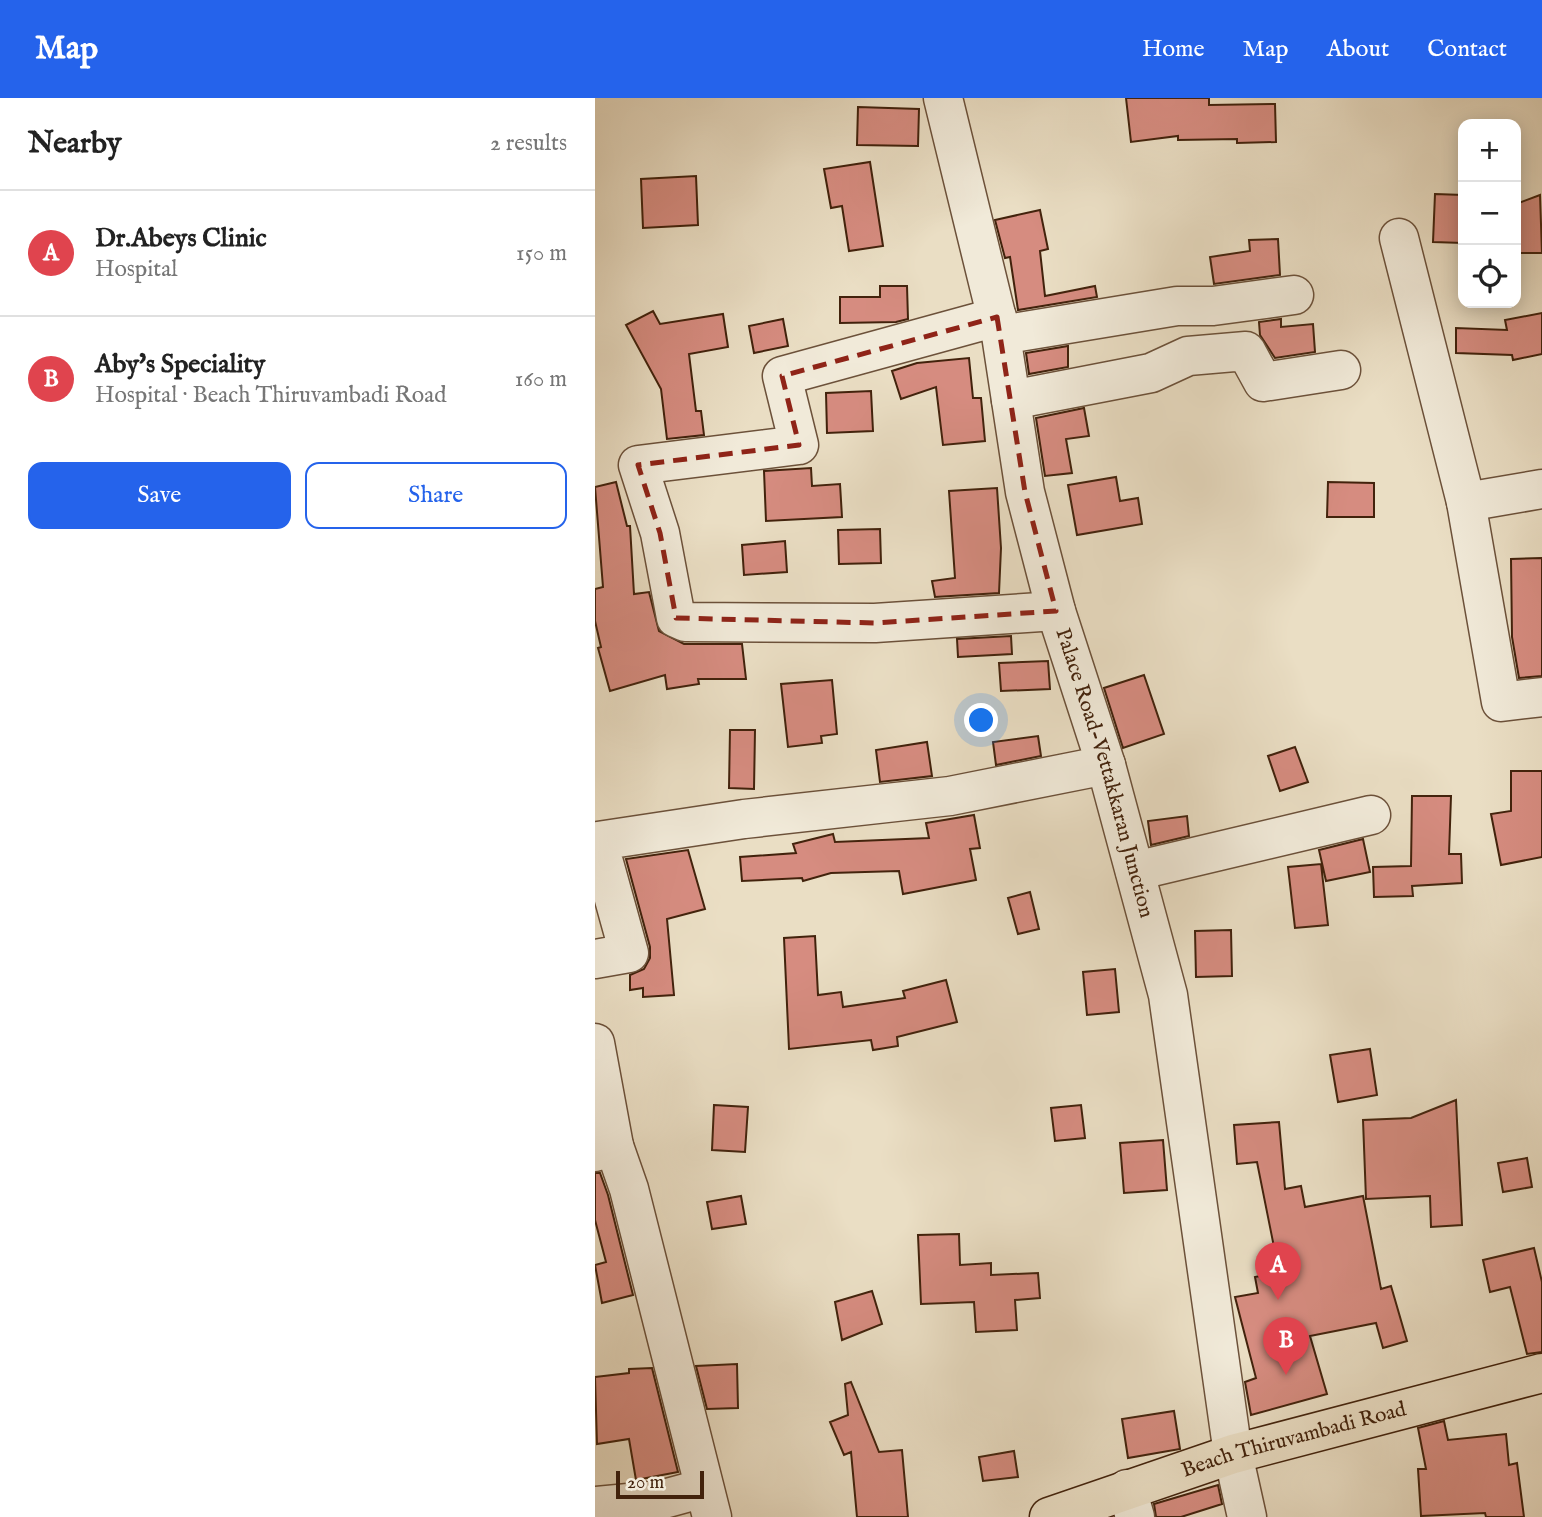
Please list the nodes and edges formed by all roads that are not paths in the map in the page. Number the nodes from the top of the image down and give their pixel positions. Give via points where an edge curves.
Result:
1 (943, 98) edge
2 (1399, 238) dead end
3 (1294, 295) dead end
4 (1150, 310) junction
5 (999, 326) junction
6 (1159, 370) junction
7 (1341, 370) dead end
8 (1011, 401) junction
9 (1542, 489) edge
10 (1466, 502) junction
11 (1056, 611) junction
12 (1542, 697) edge
13 (1106, 765) junction
14 (1371, 815) dead end
15 (1135, 871) junction
16 (595, 959) edge
17 (595, 1043) edge
18 (605, 1149) edge
19 (1542, 1373) edge
20 (1233, 1454) junction
21 (708, 1503) edge
22 (1131, 1503) edge
23 (595, 1506) edge
24 (1049, 1517) edge
25 (1247, 1517) edge

1 - 5 street, Palace Road-Vettakkaran Junction
2 - 10 street
3 - 4 street
4 - 5 street
4 - 6 street
5 - 8 street, Palace Road-Vettakkaran Junction
5 - 11 street via 782,376 799,445 638,465 660,533 676,618 685,622 875,623
6 - 7 street via 1188,356 1246,351 1263,382
6 - 8 street
8 - 11 street, Palace Road-Vettakkaran Junction via 1025,492
9 - 10 street
10 - 12 street via 1500,702
11 - 13 street, Palace Road-Vettakkaran Junction
13 - 15 street, Palace Road-Vettakkaran Junction
13 - 16 street via 950,796 598,841 629,953
14 - 15 street
15 - 20 street, Palace Road-Vettakkaran Junction via 1168,995
17 - 18 street
18 - 21 street via 629,1189
19 - 20 main road, Beach Thiruvambadi Road
20 - 22 main road, Beach Thiruvambadi Road
20 - 25 street, Palace Road-Vettakkaran Junction
21 - 23 street via 660,1500
22 - 24 main road, Beach Thiruvambadi Road

